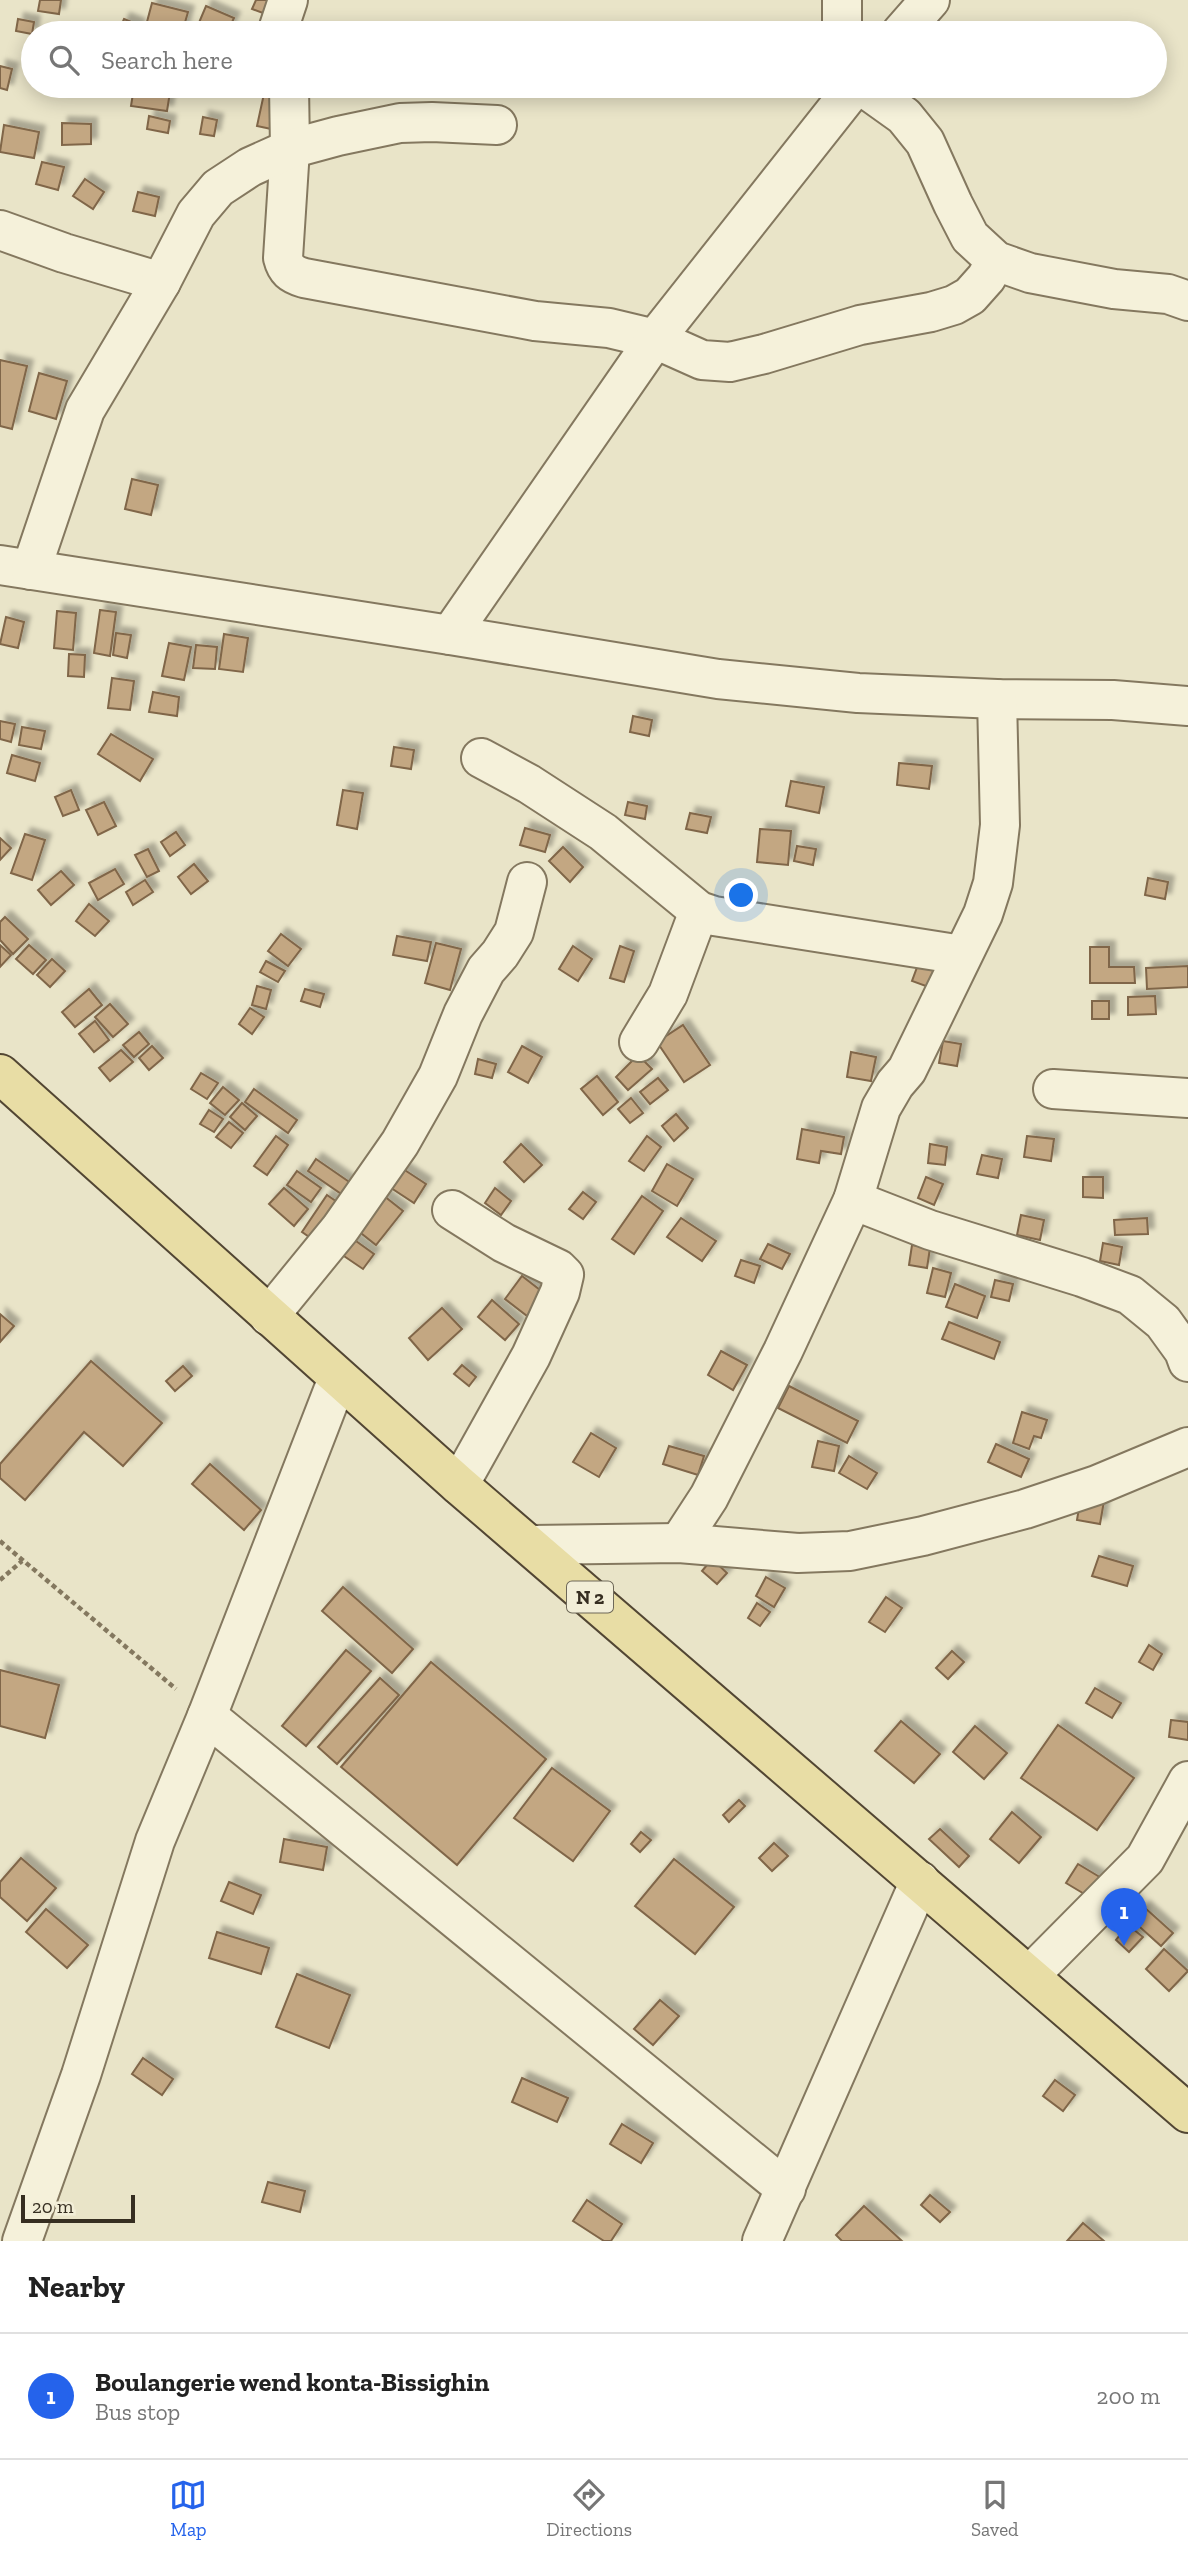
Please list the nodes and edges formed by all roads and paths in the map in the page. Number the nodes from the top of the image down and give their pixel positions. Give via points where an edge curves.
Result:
1 (288, 0) edge
2 (842, 0) edge
3 (930, 0) edge
4 (281, 21) edge
5 (842, 21) edge
6 (912, 21) edge
7 (289, 98) edge
8 (843, 98) edge
9 (864, 98) edge
10 (497, 125) dead end
11 (290, 149) junction
12 (0, 230) edge
13 (996, 261) junction
14 (162, 282) junction
15 (1188, 301) edge
16 (655, 339) junction
17 (15, 568) edge
18 (450, 635) junction
19 (997, 699) junction
20 (1188, 706) edge
21 (481, 758) dead end
22 (527, 883) dead end
23 (699, 911) junction
24 (962, 955) junction
25 (639, 1042) dead end
26 (0, 1074) edge
27 (1052, 1089) dead end
28 (1188, 1098) edge
29 (852, 1200) junction
30 (453, 1210) dead end
31 (269, 1316) junction
32 (1188, 1362) edge
33 (338, 1378) junction
34 (1188, 1447) edge
35 (459, 1485) junction
36 (0, 1541) edge
37 (679, 1543) junction
38 (531, 1545) junction
39 (22, 1561) junction
40 (0, 1580) edge
41 (207, 1716) junction
42 (1188, 1781) edge
43 (920, 1881) junction
44 (1030, 1975) junction
45 (1188, 2113) edge
46 (786, 2189) junction
47 (774, 2235) edge
48 (22, 2241) edge

1 - 4 street
2 - 5 street
3 - 6 street
7 - 11 street
8 - 16 street
9 - 13 street via 904,116 925,142 970,237
10 - 11 street via 400,123
11 - 14 street via 218,188 195,214
11 - 16 street via 283,258 293,275
12 - 14 street
13 - 15 street via 1030,273
13 - 16 street via 970,296 954,305 860,325 730,362 702,360
14 - 17 street via 85,410
16 - 18 street
17 - 18 street
18 - 19 street via 718,679 858,693
19 - 20 street
19 - 24 street via 998,856 983,914
21 - 23 street via 603,832
22 - 31 street via 514,932 486,970 438,1076 400,1143 340,1230
23 - 24 street
23 - 25 street via 668,994
24 - 29 street via 907,1070 881,1108
26 - 31 main road, N 2
27 - 28 street
29 - 32 street via 1130,1295 1163,1322
29 - 37 street via 783,1351 709,1497
30 - 35 street via 564,1275 531,1356
31 - 33 main road, N 2
33 - 35 main road, N 2
33 - 41 street
34 - 37 street via 1025,1509 850,1551 798,1553
35 - 38 main road, N 2
36 - 39 path
37 - 38 street
38 - 43 main road, N 2
39 - 40 path
39 - 41 path
41 - 46 street
41 - 48 street via 155,1841 81,2075
42 - 44 street via 1145,1859
43 - 44 main road, N 2
43 - 46 street
44 - 45 main road, N 2
46 - 47 street

